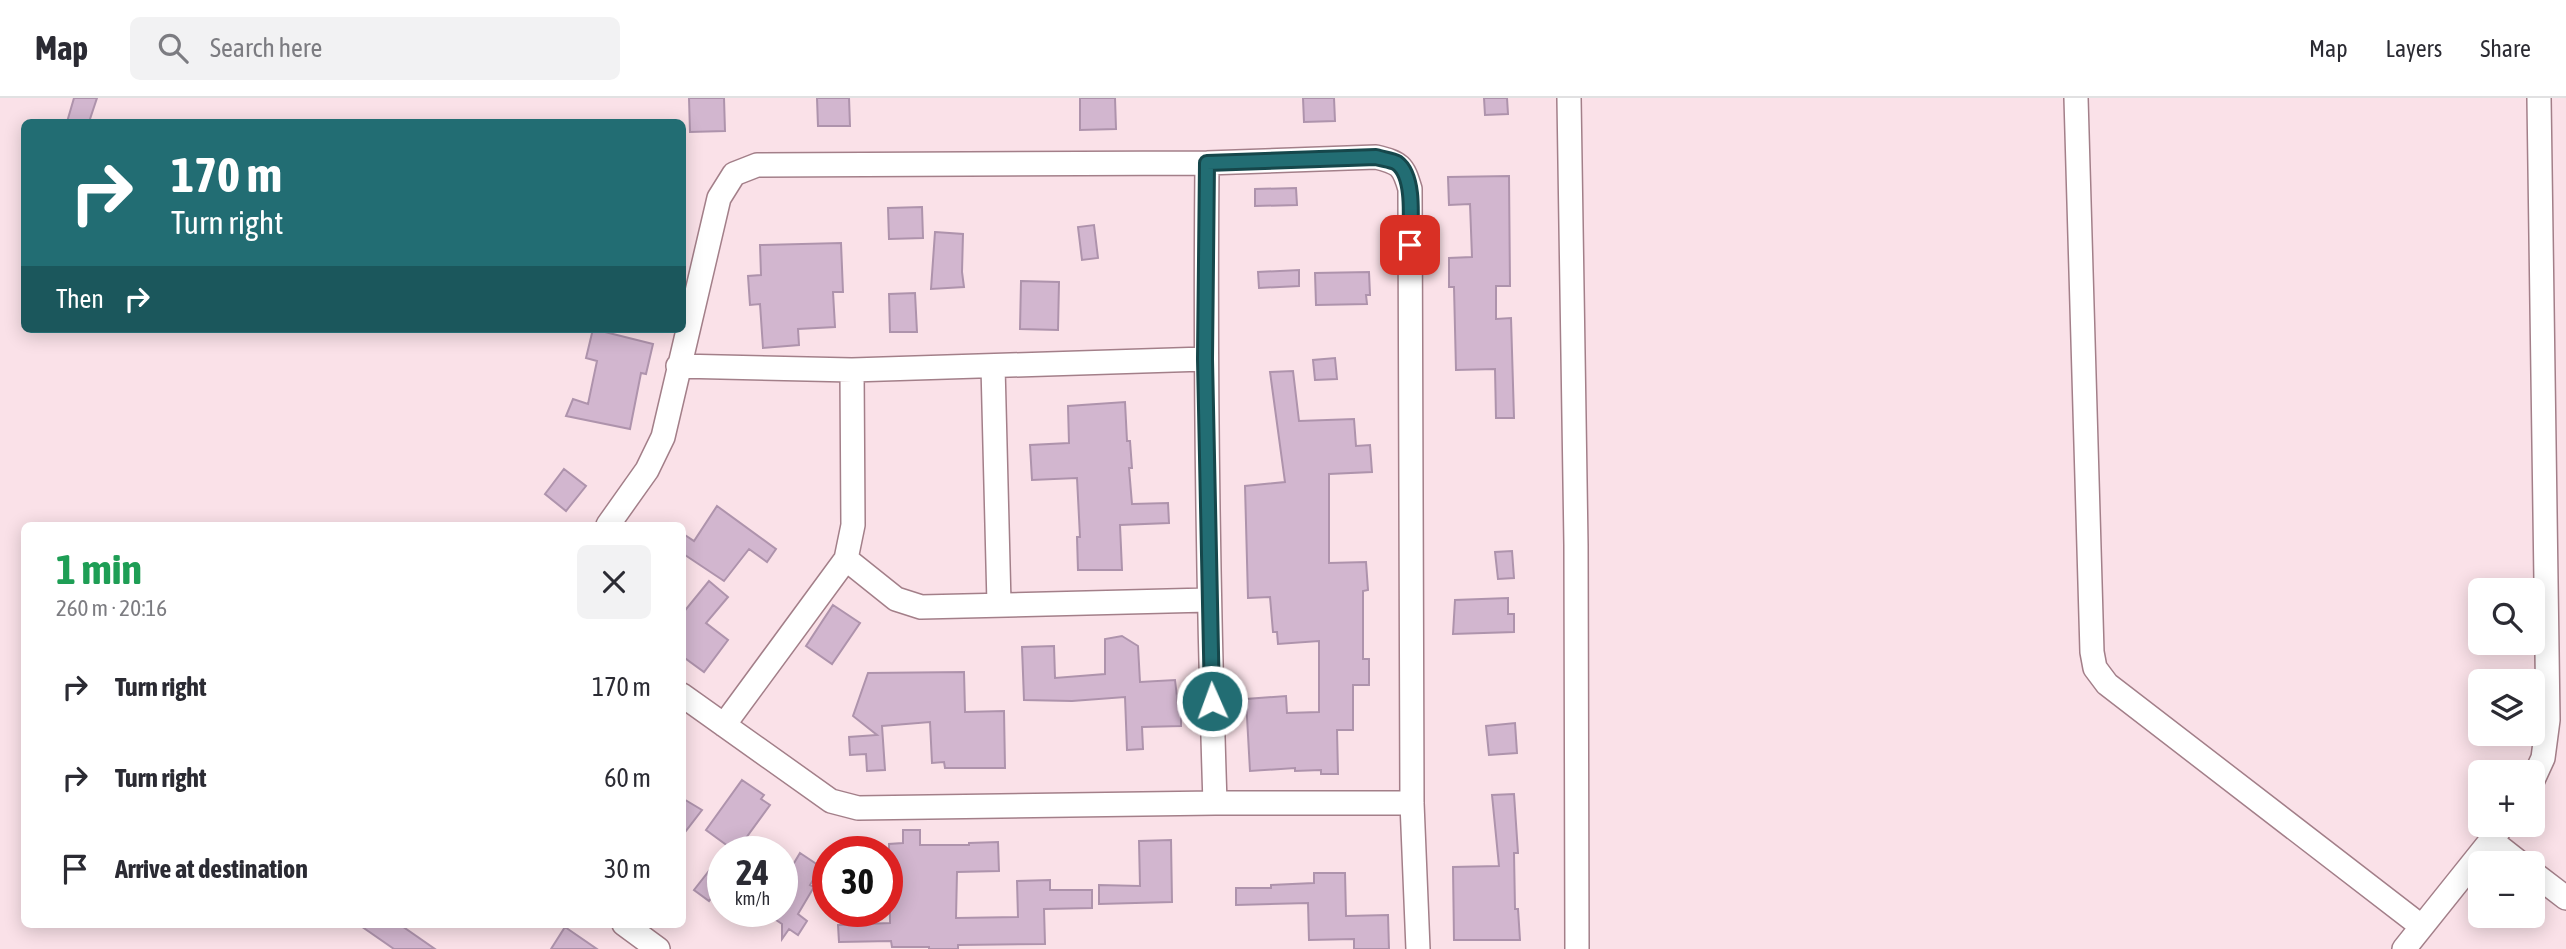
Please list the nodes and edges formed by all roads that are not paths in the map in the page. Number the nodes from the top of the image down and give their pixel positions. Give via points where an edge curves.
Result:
1 (1569, 98) edge
2 (2076, 98) edge
3 (2539, 98) edge
4 (1207, 163) junction
5 (1205, 359) junction
6 (678, 366) junction
7 (993, 366) junction
8 (852, 370) junction
9 (610, 522) edge
10 (846, 559) junction
11 (1208, 600) junction
12 (999, 604) junction
13 (686, 698) edge
14 (724, 725) junction
15 (2542, 760) edge
16 (1215, 803) junction
17 (1412, 803) junction
18 (2495, 837) edge
19 (2501, 837) edge
20 (2512, 851) edge
21 (2545, 882) edge
22 (2566, 898) edge
23 (2421, 926) junction
24 (630, 928) edge
25 (659, 949) edge
26 (1418, 949) edge
27 (1577, 949) edge
28 (2404, 949) edge

1 - 27 street
2 - 23 street via 2095,668 2106,684
3 - 15 street via 2548,720
4 - 5 street
4 - 6 street via 757,165 734,174 719,198
4 - 17 street via 1376,157 1396,162 1405,172 1410,189
5 - 7 street
5 - 11 street
6 - 8 street
6 - 9 street via 663,437 647,470
7 - 8 street
7 - 12 street
8 - 10 street via 852,525
10 - 12 street via 896,599 921,607
10 - 14 street
11 - 12 street
11 - 16 street
13 - 14 street
14 - 16 street via 831,801 858,808
16 - 17 street
17 - 26 street
18 - 23 street
19 - 20 street
21 - 22 street
23 - 28 street
24 - 25 street

